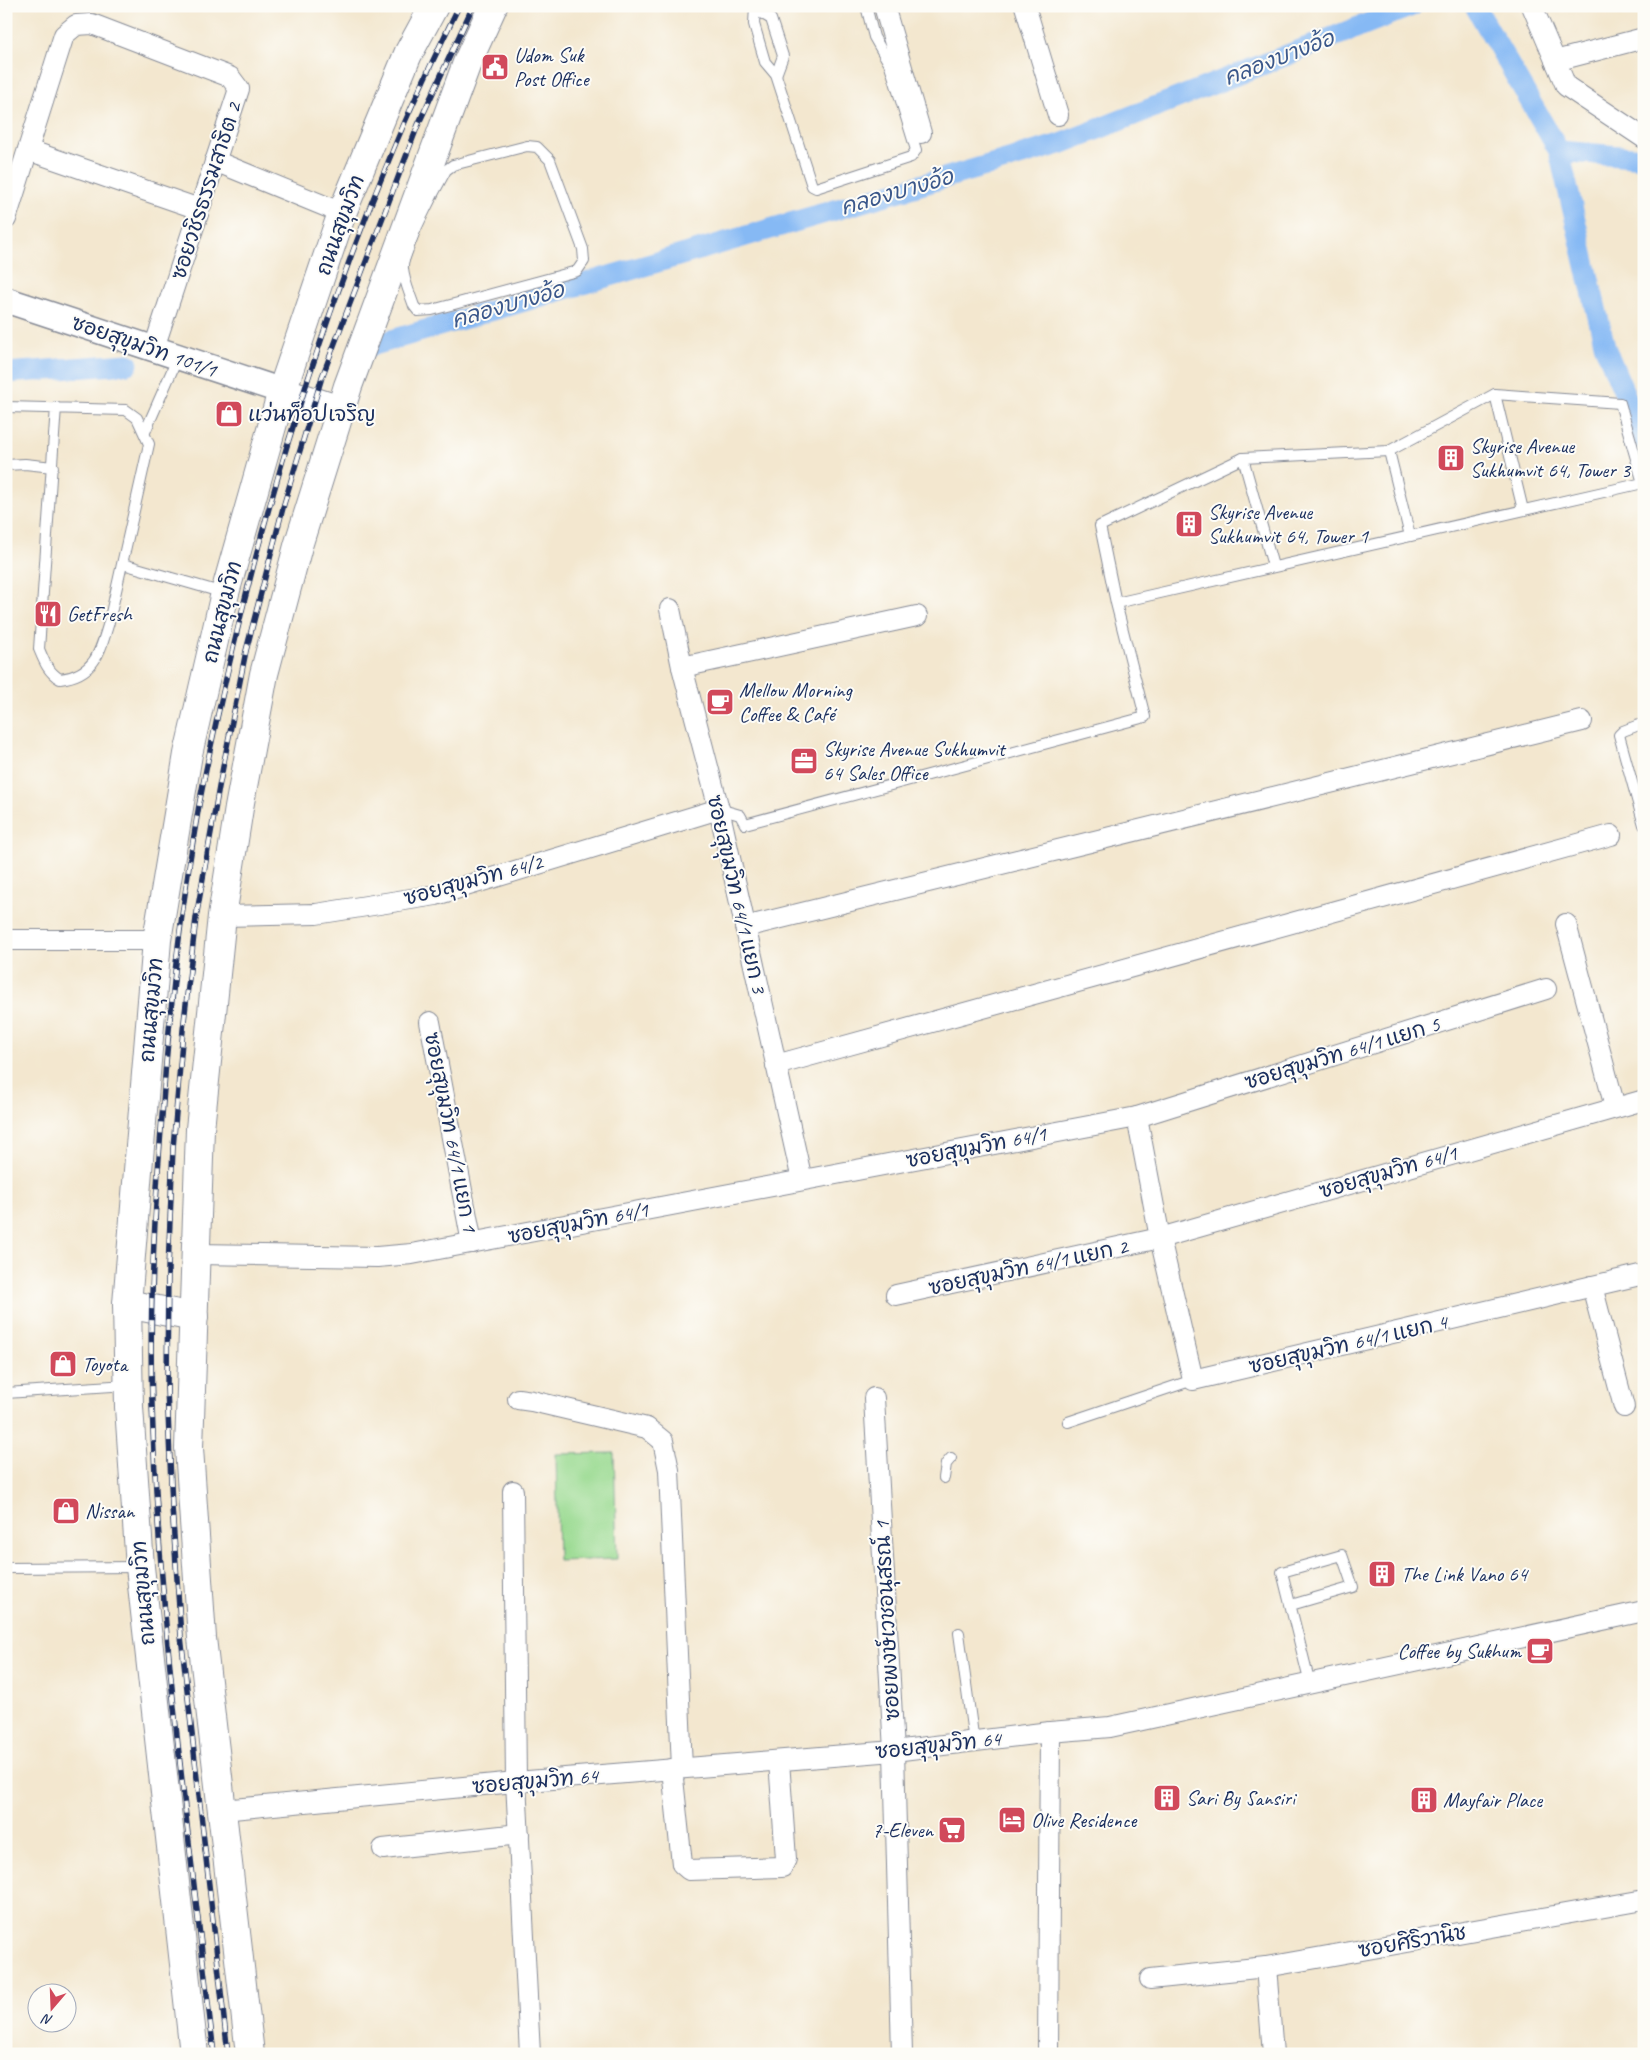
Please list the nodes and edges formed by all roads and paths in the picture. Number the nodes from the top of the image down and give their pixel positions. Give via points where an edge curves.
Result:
1 (434, 6) edge
2 (493, 6) edge
3 (866, 6) edge
4 (884, 6) edge
5 (1024, 6) edge
6 (1532, 6) edge
7 (756, 8) edge
8 (1644, 38) edge
9 (1555, 61) junction
10 (776, 75) junction
11 (1058, 115) dead end
12 (921, 132) dead end
13 (1644, 138) edge
14 (28, 150) junction
15 (215, 161) junction
16 (199, 209) junction
17 (342, 213) junction
18 (417, 215) junction
19 (6, 219) edge
20 (6, 300) edge
21 (154, 348) junction
22 (178, 358) junction
23 (282, 391) junction
24 (1496, 394) junction
25 (6, 407) edge
26 (56, 407) junction
27 (340, 410) junction
28 (145, 432) junction
29 (1389, 451) junction
30 (1242, 458) junction
31 (6, 465) edge
32 (52, 468) junction
33 (1523, 510) junction
34 (1410, 536) junction
35 (123, 564) junction
36 (1273, 566) junction
37 (225, 593) junction
38 (1116, 603) junction
39 (670, 609) dead end
40 (918, 616) dead end
41 (682, 667) junction
42 (1582, 721) dead end
43 (1644, 723) edge
44 (719, 809) junction
45 (1644, 825) edge
46 (1611, 835) dead end
47 (222, 916) junction
48 (1566, 924) dead end
49 (745, 927) junction
50 (6, 940) edge
51 (157, 940) junction
52 (1546, 989) dead end
53 (430, 1022) dead end
54 (776, 1065) junction
55 (1644, 1100) edge
56 (1615, 1107) junction
57 (1138, 1117) junction
58 (802, 1180) junction
59 (1160, 1238) junction
60 (472, 1243) junction
61 (195, 1254) junction
62 (1644, 1274) edge
63 (1592, 1286) junction
64 (896, 1295) dead end
65 (127, 1304) junction
66 (194, 1317) junction
67 (1193, 1380) junction
68 (128, 1385) junction
69 (6, 1393) edge
70 (874, 1398) dead end
71 (518, 1399) dead end
72 (1624, 1406) dead end
73 (1068, 1422) dead end
74 (951, 1458) dead end
75 (944, 1478) dead end
76 (513, 1491) dead end
77 (140, 1567) junction
78 (6, 1568) edge
79 (1291, 1605) junction
80 (1644, 1611) edge
81 (959, 1633) dead end
82 (1310, 1684) junction
83 (1050, 1732) junction
84 (974, 1742) junction
85 (894, 1751) junction
86 (778, 1761) junction
87 (677, 1769) junction
88 (516, 1782) junction
89 (222, 1810) junction
90 (519, 1834) junction
91 (383, 1849) dead end
92 (1644, 1900) edge
93 (1266, 1967) junction
94 (1150, 1980) dead end
95 (194, 2054) edge
96 (250, 2054) edge
97 (530, 2054) edge
98 (902, 2054) edge
99 (1048, 2054) edge
100 (1273, 2054) edge

1 - 17 main road, ถนนสุขุมวิท via 408,54
2 - 18 main road via 467,63
3 - 10 lane via 874,37 890,65 916,150 914,154 813,188
4 - 12 street
5 - 11 street
6 - 9 street
7 - 10 lane via 754,24 765,62
7 - 10 lane via 771,19 783,56
8 - 9 street
9 - 13 street via 1566,86
14 - 15 street, ซอยวชิรธรรมสาธิต 2 via 64,36 76,25 92,24 230,77 239,89
14 - 16 street
14 - 19 street
15 - 16 street, ซอยวชิรธรรมสาธิต 2
15 - 17 street
16 - 21 street, ซอยวชิรธรรมสาธิต 2
17 - 23 main road, ถนนสุขุมวิท
18 - 18 lane via 446,170 453,165 527,146 537,147 550,160 583,250 584,261 577,271 418,311 403,268
18 - 27 main road
20 - 21 street, ซอยสุขุมวิท 101/1
21 - 22 street, ซอยสุขุมวิท 101/1
22 - 23 street, ซอยสุขุมวิท 101/1
22 - 28 lane
23 - 27 main road
23 - 37 main road, ถนนสุขุมวิท
24 - 29 lane
24 - 33 lane
24 - 33 lane via 1620,403 1643,483
25 - 26 lane
26 - 28 lane via 126,410 137,418
26 - 32 lane
27 - 47 main road via 298,546 264,674
28 - 35 lane via 149,444
29 - 30 lane
29 - 34 lane
30 - 36 lane
30 - 38 lane via 1100,526
31 - 32 lane
32 - 35 lane via 39,649 46,666 60,679 80,674 90,666 101,649
33 - 34 lane
34 - 36 lane
35 - 37 lane
36 - 38 lane
37 - 51 main road, ถนนสุขุมวิท via 188,754
38 - 44 lane via 1145,717 745,824 740,815
39 - 41 street, ซอยสุขุมวิท 64/1 แยก 3
40 - 41 street
41 - 44 street, ซอยสุขุมวิท 64/1 แยก 3
42 - 49 street
43 - 45 lane via 1619,735
44 - 47 street, ซอยสุขุมวิท 64/2 via 436,894 316,914
44 - 49 street, ซอยสุขุมวิท 64/1 แยก 3
46 - 54 street
47 - 61 main road via 200,1129
48 - 56 street
49 - 54 street, ซอยสุขุมวิท 64/1 แยก 3
50 - 51 street
51 - 65 main road, ถนนสุขุมวิท
52 - 57 street, ซอยสุขุมวิท 64/1 แยก 5
53 - 60 street, ซอยสุขุมวิท 64/1 แยก 1
54 - 58 street, ซอยสุขุมวิท 64/1 แยก 3
55 - 56 street, ซอยสุขุมวิท 64/1
56 - 59 street, ซอยสุขุมวิท 64/1
57 - 58 street, ซอยสุขุมวิท 64/1
57 - 59 street
58 - 60 street, ซอยสุขุมวิท 64/1
59 - 64 street, ซอยสุขุมวิท 64/1 แยก 2
59 - 67 street
60 - 61 street, ซอยสุขุมวิท 64/1 via 377,1257
61 - 66 main road
62 - 63 street, ซอยสุขุมวิท 64/1 แยก 4
63 - 67 street, ซอยสุขุมวิท 64/1 แยก 4
63 - 72 street
65 - 66 main road
65 - 68 main road, ถนนสุขุมวิท
66 - 89 main road via 189,1448 202,1638
67 - 73 lane
68 - 69 lane
68 - 77 main road, ถนนสุขุมวิท
70 - 85 street, ซอยพงษ์เวชอนุสรณ์ 1
71 - 87 street via 647,1428 663,1441 669,1470
74 - 75 lane via 946,1464
76 - 88 street
77 - 78 lane
77 - 95 main road, ถนนสุขุมวิท
79 - 79 lane via 1282,1572 1342,1554 1353,1587
79 - 82 lane
80 - 82 street, ซอยสุขุมวิท 64
81 - 84 lane
82 - 83 street, ซอยสุขุมวิท 64 via 1110,1727
83 - 84 street, ซอยสุขุมวิท 64
83 - 99 street
84 - 85 street, ซอยสุขุมวิท 64
85 - 86 street, ซอยสุขุมวิท 64
85 - 98 street, ซอยพงษ์เวชอนุสรณ์ 1
86 - 87 street, ซอยสุขุมวิท 64
86 - 87 street via 786,1859 782,1867 689,1870 682,1864
87 - 88 street, ซอยสุขุมวิท 64
88 - 89 street, ซอยสุขุมวิท 64
88 - 90 street
89 - 96 main road
90 - 91 street
90 - 97 street
92 - 93 street, ซอยศิริวานิช
93 - 94 street, ซอยศิริวานิช
93 - 100 street

